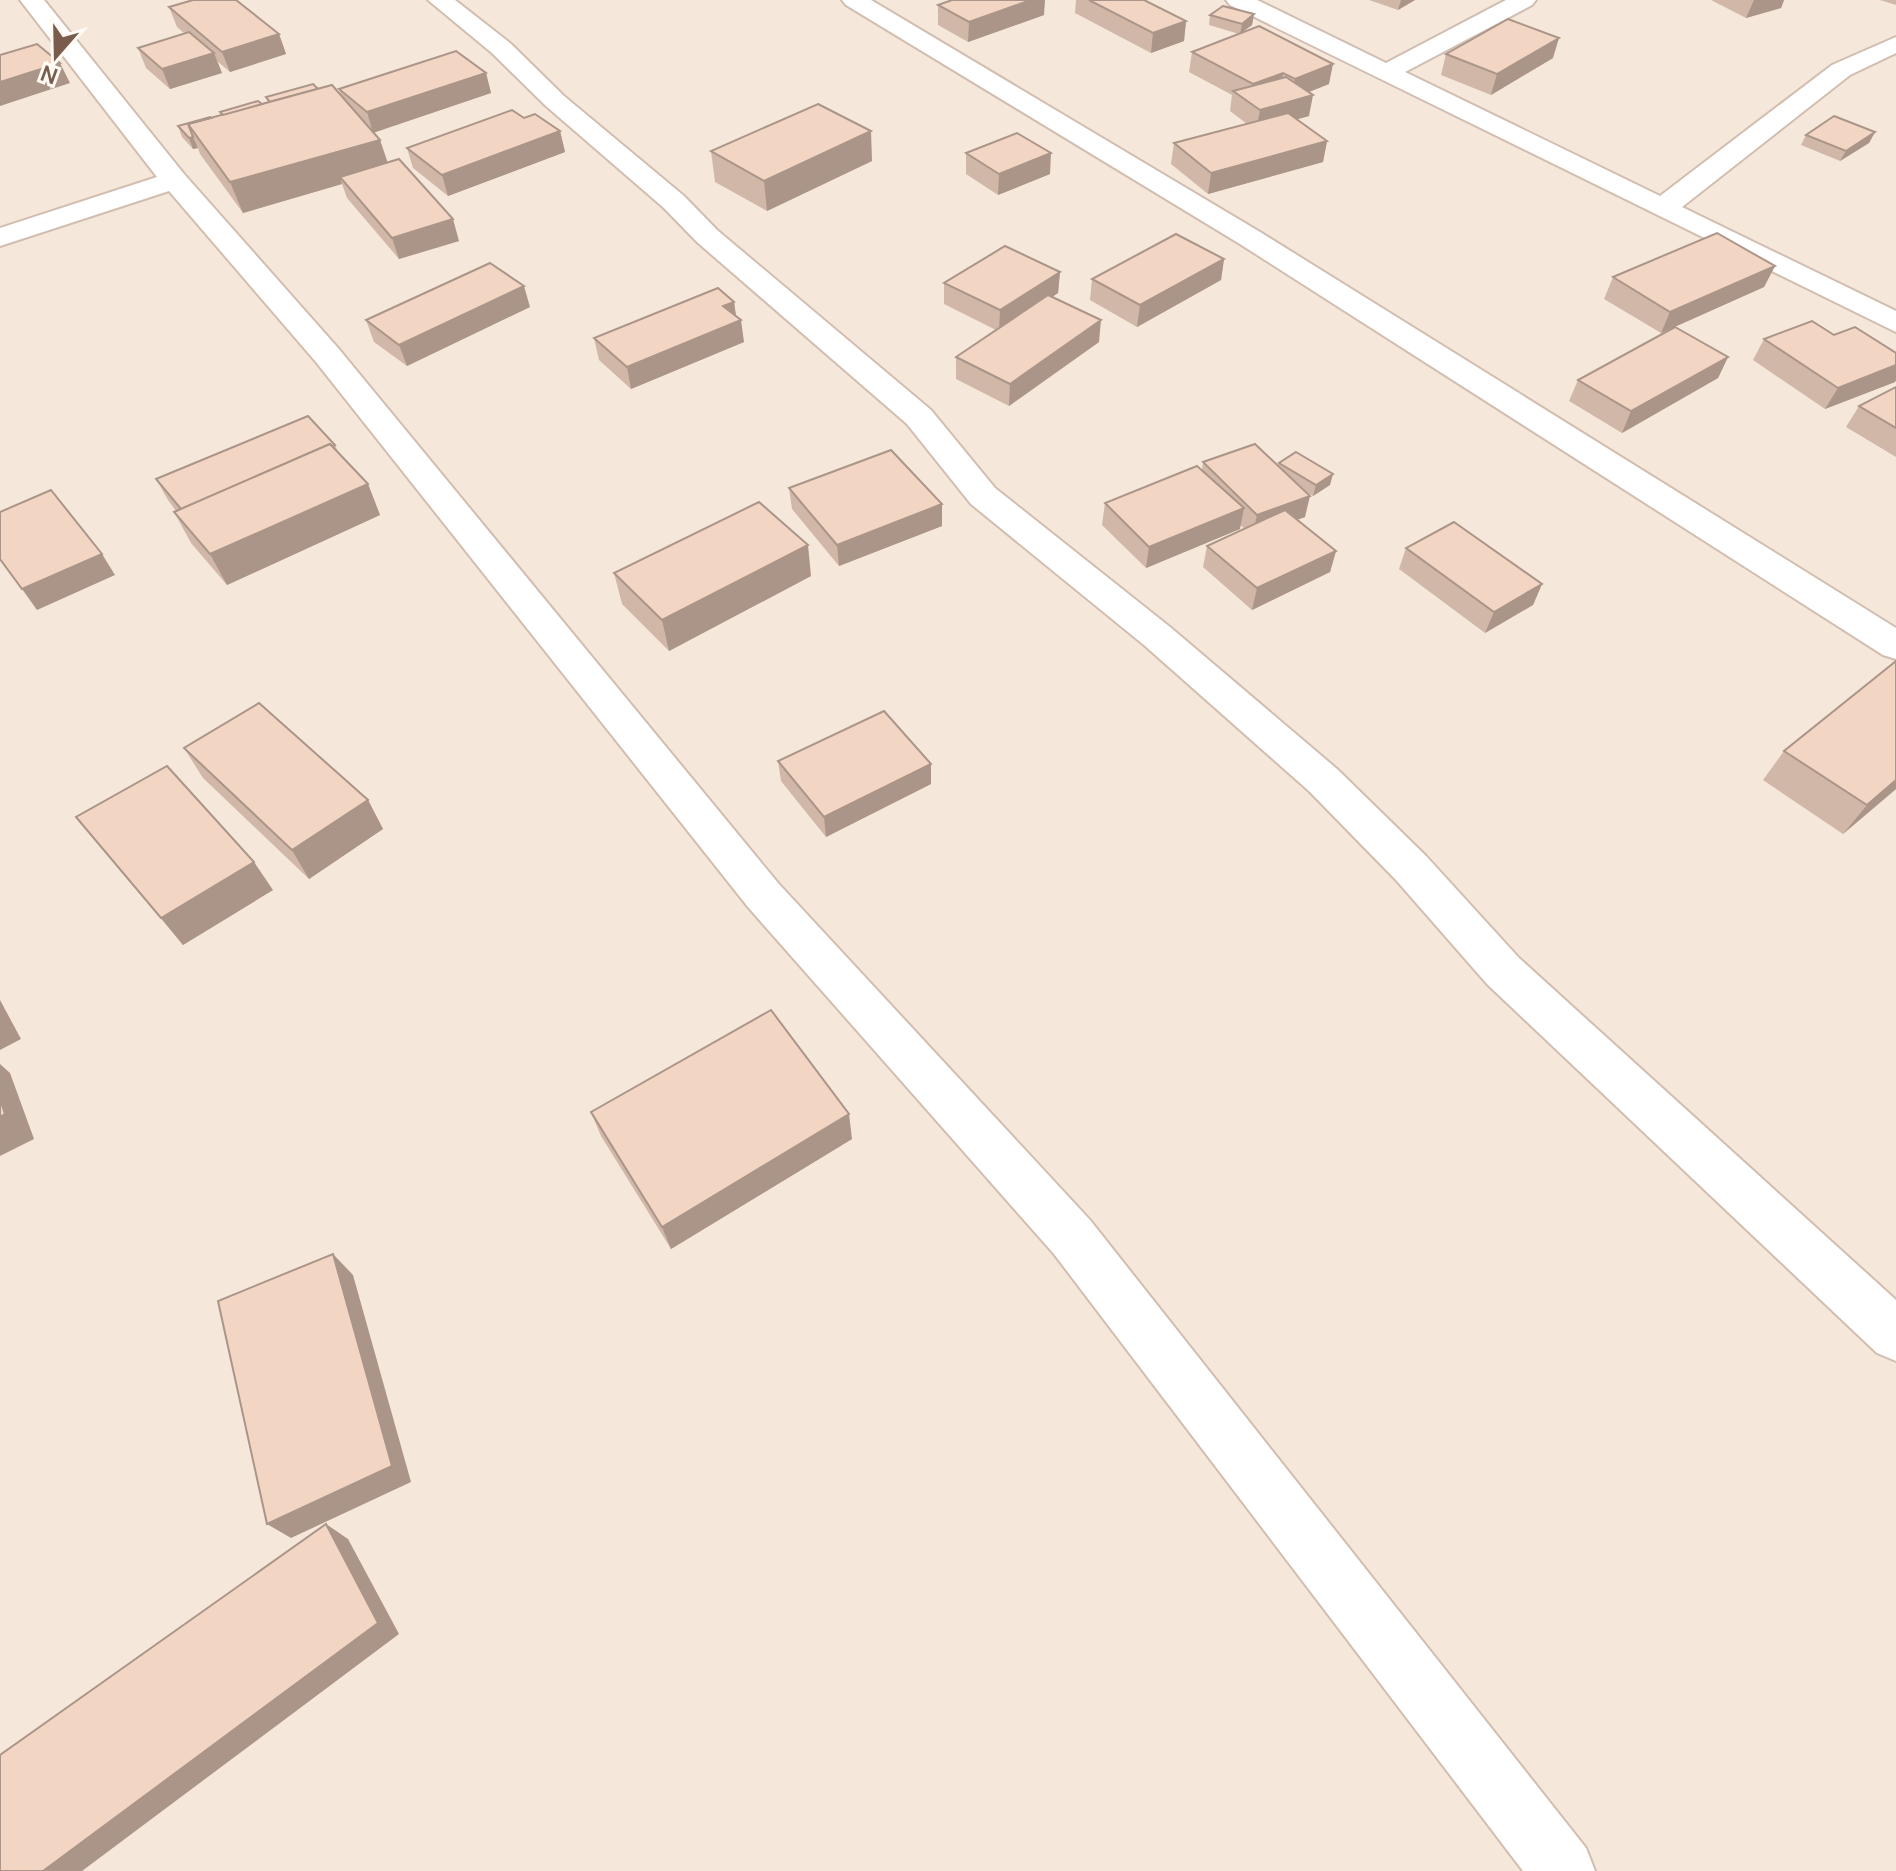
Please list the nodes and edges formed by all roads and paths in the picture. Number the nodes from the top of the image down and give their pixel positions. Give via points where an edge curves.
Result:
1 (32, 0) edge
2 (440, 0) edge
3 (854, 0) edge
4 (1238, 0) edge
5 (1524, 0) edge
6 (1896, 44) edge
7 (1387, 72) junction
8 (174, 180) junction
9 (1664, 207) junction
10 (0, 237) edge
11 (1896, 323) edge
12 (1896, 646) edge
13 (1896, 1335) edge
14 (1563, 1871) edge

1 - 8 street via 54,51
2 - 13 street via 919,417 983,496 1157,636 1323,780 1503,971
3 - 12 street via 1250,238
4 - 7 street
5 - 7 street
6 - 9 street via 1841,70
7 - 9 street
8 - 10 street
8 - 14 street via 327,355 763,895 1072,1237
9 - 11 street

